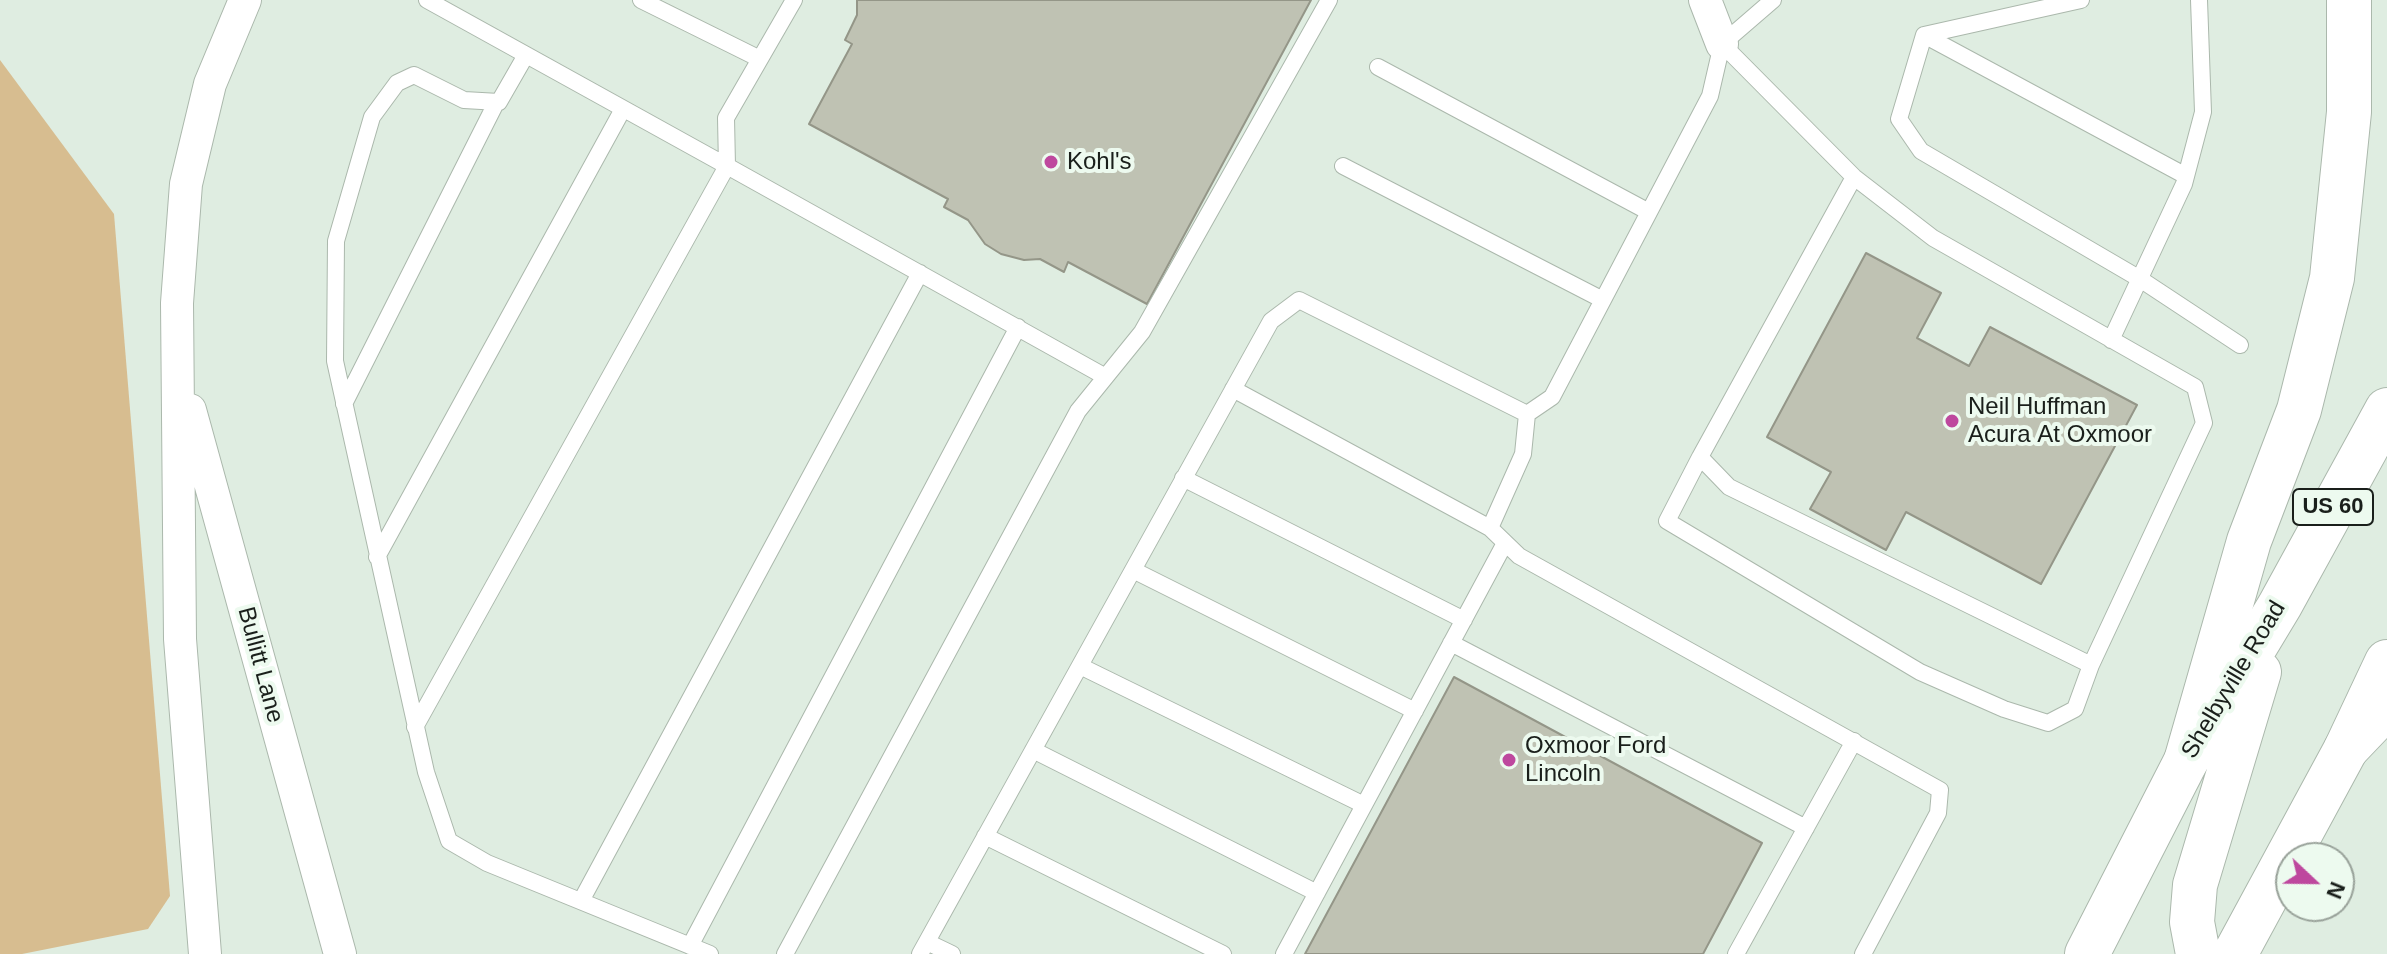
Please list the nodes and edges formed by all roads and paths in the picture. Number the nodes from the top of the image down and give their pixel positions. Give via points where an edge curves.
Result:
1 (245, 0) edge
2 (427, 0) edge
3 (641, 0) edge
4 (794, 0) edge
5 (1329, 0) edge
6 (1705, 0) edge
7 (1773, 0) edge
8 (2081, 0) edge
9 (2199, 0) edge
10 (2349, 0) edge
11 (1924, 35) junction
12 (1722, 44) junction
13 (526, 55) junction
14 (760, 59) junction
15 (1378, 67) dead end
16 (496, 103) junction
17 (623, 109) junction
18 (727, 166) junction
19 (1343, 166) dead end
20 (2186, 176) junction
21 (1854, 177) junction
22 (1649, 212) junction
23 (920, 273) junction
24 (2140, 279) junction
25 (1603, 300) junction
26 (1018, 327) junction
27 (2111, 340) junction
28 (2240, 345) dead end
29 (180, 376) junction
30 (1104, 376) junction
31 (1233, 389) junction
32 (344, 404) junction
33 (2387, 410) edge
34 (1527, 414) junction
35 (1700, 457) junction
36 (1183, 478) junction
37 (1490, 528) junction
38 (1505, 543) junction
39 (377, 557) junction
40 (1133, 570) junction
41 (2280, 605) junction
42 (1464, 620) junction
43 (1451, 643) junction
44 (2387, 662) edge
45 (2091, 665) junction
46 (1080, 666) junction
47 (2387, 706) edge
48 (1415, 711) junction
49 (415, 727) junction
50 (1854, 741) junction
51 (2346, 749) junction
52 (1033, 750) junction
53 (2186, 761) junction
54 (1364, 805) junction
55 (1806, 828) junction
56 (985, 836) junction
57 (1317, 893) junction
58 (581, 901) junction
59 (690, 946) junction
60 (924, 948) edge
61 (205, 954) edge
62 (340, 954) edge
63 (710, 954) edge
64 (785, 954) edge
65 (952, 954) edge
66 (1223, 954) edge
67 (1284, 954) edge
68 (1736, 954) edge
69 (1863, 954) edge
70 (2087, 954) edge
71 (2198, 954) edge
72 (2235, 954) edge

1 - 29 street, Bullitt Lane via 210,84 186,184 177,303
2 - 13 lane
3 - 14 lane
4 - 14 lane
5 - 30 lane via 1142,332
6 - 12 street
7 - 12 lane
8 - 11 lane
9 - 20 lane via 2203,112
10 - 53 main road via 2346,166 2330,291 2299,410 2249,541
11 - 20 lane
11 - 24 lane via 1899,119 1921,151
12 - 21 lane
12 - 22 lane via 1710,96
13 - 16 lane
13 - 17 lane
14 - 18 lane via 726,118
15 - 22 lane
16 - 32 lane
16 - 32 lane via 464,100 414,75 397,83 372,117 336,241 335,361
17 - 18 lane
17 - 39 lane
18 - 23 lane
18 - 49 lane
19 - 25 lane
20 - 24 lane
21 - 27 lane via 1933,238
21 - 35 lane
22 - 25 lane
23 - 26 lane
23 - 58 lane
24 - 27 lane
24 - 28 lane
25 - 34 lane via 1552,397
26 - 30 lane
26 - 59 lane
27 - 45 lane via 2195,387 2204,423
29 - 61 street, Bullitt Lane via 180,639
29 - 62 street, Bullitt Lane
30 - 64 lane via 1078,411
31 - 34 lane via 1271,321 1299,300
31 - 36 lane
31 - 37 lane
32 - 39 lane
33 - 41 main road, Shelbyville Road / US 60
34 - 37 lane via 1523,454
35 - 45 lane via 1729,487
35 - 45 lane via 1667,521 1920,672 2048,723 2075,709
36 - 40 lane
36 - 42 lane
37 - 38 lane
38 - 42 lane
38 - 50 lane via 1519,556
39 - 49 lane
40 - 46 lane
40 - 48 lane
41 - 53 main road, Shelbyville Road / US 60
41 - 71 main road via 2195,885 2192,922
42 - 43 lane
43 - 48 lane
43 - 55 lane
44 - 51 main road
46 - 52 lane
46 - 54 lane
47 - 51 main road
48 - 54 lane
49 - 58 lane via 449,841 487,863
50 - 55 lane
50 - 69 lane via 1940,790 1938,813
51 - 72 main road
52 - 56 lane
52 - 57 lane
53 - 70 main road, Shelbyville Road / US 60
54 - 57 lane
55 - 68 lane
56 - 60 lane
56 - 66 lane
57 - 67 lane
58 - 59 lane
59 - 63 lane
60 - 65 lane

